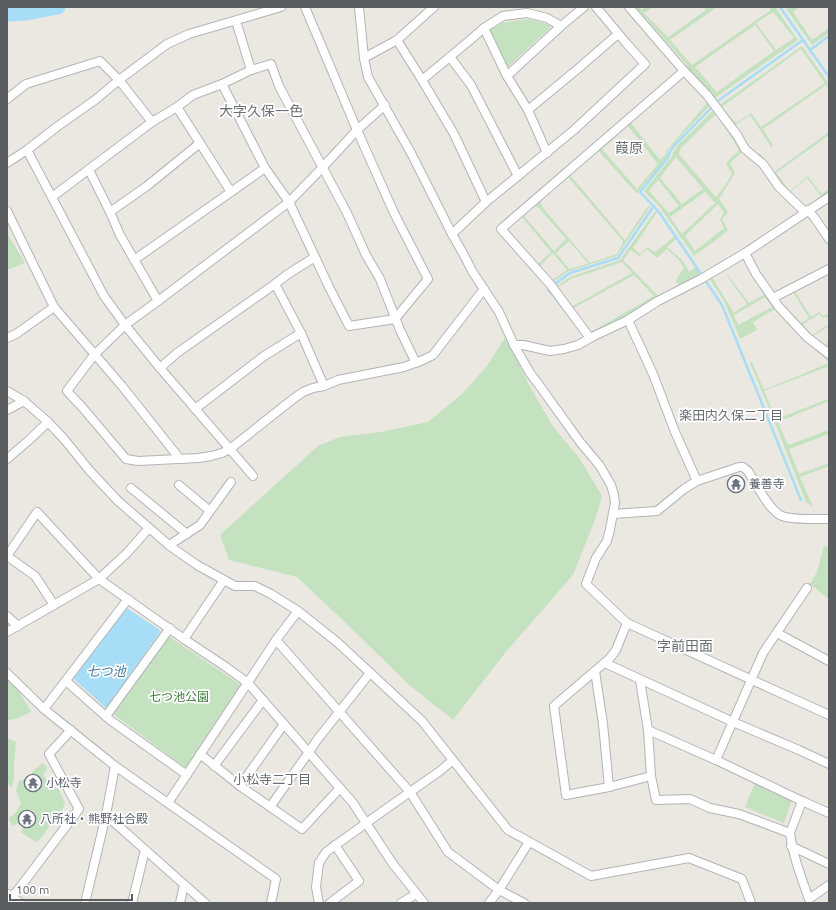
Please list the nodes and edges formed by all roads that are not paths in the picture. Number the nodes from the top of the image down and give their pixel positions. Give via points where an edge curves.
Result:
1 (281, 7) edge
2 (305, 7) edge
3 (359, 7) edge
4 (434, 7) edge
5 (500, 7) edge
6 (584, 7) edge
7 (596, 7) edge
8 (629, 7) edge
9 (503, 16) junction
10 (236, 21) junction
11 (561, 26) junction
12 (484, 28) junction
13 (618, 34) junction
14 (397, 40) junction
15 (450, 57) junction
16 (364, 58) junction
17 (251, 70) junction
18 (684, 71) junction
19 (507, 76) junction
20 (119, 80) junction
21 (422, 80) junction
22 (222, 84) junction
23 (7, 99) edge
24 (385, 105) junction
25 (178, 107) junction
26 (528, 110) junction
27 (152, 122) junction
28 (357, 130) junction
29 (200, 143) junction
30 (27, 150) junction
31 (547, 153) junction
32 (7, 163) edge
33 (323, 167) junction
34 (265, 168) junction
35 (89, 170) junction
36 (518, 176) junction
37 (231, 192) junction
38 (829, 197) edge
39 (52, 198) junction
40 (289, 202) junction
41 (486, 202) junction
42 (7, 211) edge
43 (807, 211) junction
44 (110, 212) junction
45 (452, 234) junction
46 (829, 239) edge
47 (745, 253) junction
48 (315, 257) junction
49 (134, 260) junction
50 (829, 269) edge
51 (275, 284) junction
52 (484, 289) junction
53 (773, 298) junction
54 (158, 302) junction
55 (54, 307) junction
56 (396, 319) junction
57 (628, 320) junction
58 (125, 325) junction
59 (301, 333) junction
60 (7, 338) edge
61 (590, 338) junction
62 (514, 345) junction
63 (829, 354) edge
64 (94, 355) junction
65 (416, 362) junction
66 (160, 368) junction
67 (324, 386) junction
68 (7, 391) edge
69 (24, 401) junction
70 (196, 409) junction
71 (7, 410) edge
72 (48, 422) junction
73 (230, 449) junction
74 (7, 459) edge
75 (180, 459) junction
76 (253, 476) dead end
77 (698, 481) junction
78 (231, 482) dead end
79 (179, 485) dead end
80 (131, 488) dead end
81 (210, 511) junction
82 (613, 514) junction
83 (829, 519) edge
84 (149, 528) junction
85 (187, 534) junction
86 (170, 546) junction
87 (99, 578) junction
88 (224, 580) junction
89 (807, 588) dead end
90 (128, 599) junction
91 (54, 606) junction
92 (298, 611) junction
93 (7, 616) edge
94 (627, 623) junction
95 (18, 626) junction
96 (170, 628) junction
97 (7, 632) edge
98 (777, 633) junction
99 (184, 639) junction
100 (276, 640) junction
101 (829, 661) edge
102 (605, 663) junction
103 (594, 671) junction
104 (370, 672) junction
105 (7, 673) edge
106 (640, 680) junction
107 (751, 680) junction
108 (66, 681) junction
109 (248, 683) junction
110 (263, 700) junction
111 (44, 709) junction
112 (339, 711) junction
113 (829, 715) edge
114 (106, 716) junction
115 (732, 722) junction
116 (284, 724) junction
117 (71, 730) junction
118 (648, 730) junction
119 (309, 752) junction
120 (200, 754) junction
121 (453, 760) junction
122 (716, 760) junction
123 (829, 764) edge
124 (115, 766) junction
125 (214, 766) junction
126 (187, 775) junction
127 (651, 776) junction
128 (240, 786) junction
129 (609, 787) junction
130 (340, 788) junction
131 (410, 792) junction
132 (802, 802) junction
133 (168, 803) junction
134 (270, 807) junction
135 (829, 813) edge
136 (106, 815) junction
137 (366, 823) junction
138 (790, 833) junction
139 (529, 842) junction
140 (335, 845) junction
141 (791, 846) junction
142 (145, 850) junction
143 (829, 864) edge
144 (184, 885) junction
145 (829, 885) edge
146 (498, 890) junction
147 (416, 894) junction
148 (8, 897) edge
149 (20, 903) edge
150 (85, 903) edge
151 (132, 903) edge
152 (180, 903) edge
153 (205, 903) edge
154 (271, 903) edge
155 (319, 903) edge
156 (330, 903) edge
157 (401, 903) edge
158 (424, 903) edge
159 (489, 903) edge
160 (524, 903) edge
161 (751, 903) edge

1 - 10 street
2 - 28 street
3 - 16 street
4 - 14 street
5 - 9 street
6 - 11 street
7 - 13 street
8 - 18 street
9 - 11 street via 527,13 547,18
9 - 12 street
10 - 17 street
10 - 20 street via 189,34 167,44
11 - 19 street
12 - 15 street
12 - 19 street
13 - 26 street
13 - 31 street via 646,64
14 - 16 street
14 - 21 street
15 - 21 street
15 - 36 street via 471,85
16 - 24 street via 368,77
17 - 22 street
17 - 33 street via 271,64 279,86
18 - 43 street via 714,102 745,149 763,164 779,187
18 - 61 street via 501,229 550,284
19 - 26 street
20 - 23 street via 100,61 26,84
20 - 27 street
20 - 30 street
21 - 41 street via 454,134
22 - 25 street via 193,95
22 - 34 street
24 - 28 street
24 - 45 street
25 - 27 street
25 - 29 street
26 - 31 street
27 - 35 street
28 - 33 street
28 - 56 street via 394,213 428,278
29 - 37 street
29 - 44 street
30 - 32 street
30 - 39 street
31 - 36 street
33 - 40 street
33 - 56 street via 380,279
34 - 37 street
34 - 40 street
35 - 39 street
35 - 44 street
36 - 41 street
37 - 49 street
38 - 43 street
39 - 58 street via 104,296
40 - 48 street
40 - 54 street
41 - 45 street
42 - 55 street
43 - 46 street
43 - 47 street
44 - 49 street
45 - 52 street
47 - 53 street
47 - 57 street
48 - 51 street
48 - 56 street via 349,326
49 - 54 street
50 - 53 street
51 - 59 street
51 - 66 street via 177,353
52 - 62 street via 499,312
52 - 65 street via 433,355
53 - 63 street via 807,337
54 - 58 street
55 - 60 street
55 - 64 street
56 - 65 street
57 - 61 street
57 - 77 street
58 - 64 street
58 - 66 street
59 - 67 street
59 - 70 street via 264,356
61 - 62 street via 578,345 550,351
62 - 82 street via 530,373 600,466 614,495
64 - 75 street
64 - 75 street via 67,391 126,459 138,462
65 - 67 street via 404,367 338,380
66 - 70 street
67 - 73 street via 303,392
68 - 69 street
69 - 71 street
69 - 72 street
70 - 73 street
72 - 74 street
72 - 84 street via 118,501
73 - 75 street via 211,456
73 - 76 street
77 - 82 street via 658,511
77 - 83 street via 743,467 748,470 776,513 790,518
78 - 81 street
79 - 81 street
80 - 85 street
81 - 85 street via 200,525
82 - 94 street via 607,541 596,558 586,584
84 - 86 street
84 - 87 street via 127,553
85 - 86 street
86 - 88 street
87 - 90 street
87 - 91 street
87 - 91 street via 37,512 7,556 35,576
88 - 92 street via 235,586 255,586
88 - 99 street
89 - 98 street
90 - 96 street
90 - 108 street
91 - 95 street
92 - 100 street
92 - 104 street
93 - 95 street
94 - 102 street via 616,650
94 - 107 street
95 - 97 street
96 - 99 street
96 - 114 street
98 - 101 street
98 - 107 street
99 - 109 street
100 - 109 street
100 - 112 street
102 - 103 street
102 - 106 street
103 - 129 street via 603,724
103 - 129 street via 554,706 566,795
104 - 112 street
104 - 121 street via 422,721
105 - 111 street
106 - 115 street
106 - 118 street
107 - 113 street
107 - 115 street
108 - 111 street
108 - 114 street
109 - 110 street
109 - 120 street
110 - 116 street
110 - 125 street
111 - 117 street
112 - 119 street
112 - 131 street
114 - 126 street
115 - 122 street
115 - 123 street
116 - 119 street
116 - 128 street
117 - 124 street
117 - 148 street via 49,754 78,809 18,890
118 - 122 street
118 - 127 street
119 - 130 street
119 - 134 street
120 - 125 street
120 - 126 street
121 - 131 street
121 - 139 street via 508,830
122 - 132 street
124 - 133 street
124 - 136 street
125 - 128 street
126 - 133 street
127 - 129 street
127 - 138 street via 656,800 690,799 710,808 739,814
128 - 134 street
130 - 134 street via 302,829
130 - 137 street
131 - 137 street
131 - 146 street via 448,852
132 - 135 street
132 - 138 street
133 - 154 street via 276,879
136 - 142 street
136 - 150 street
137 - 140 street
137 - 147 street
138 - 141 street
139 - 146 street
139 - 161 street via 591,876 689,858 742,879
140 - 155 street via 326,852 319,863 316,887
140 - 156 street via 359,881
141 - 143 street
141 - 145 street via 809,899
142 - 144 street
142 - 151 street
144 - 152 street
144 - 153 street
146 - 159 street
146 - 160 street
147 - 157 street
147 - 158 street
148 - 149 street

